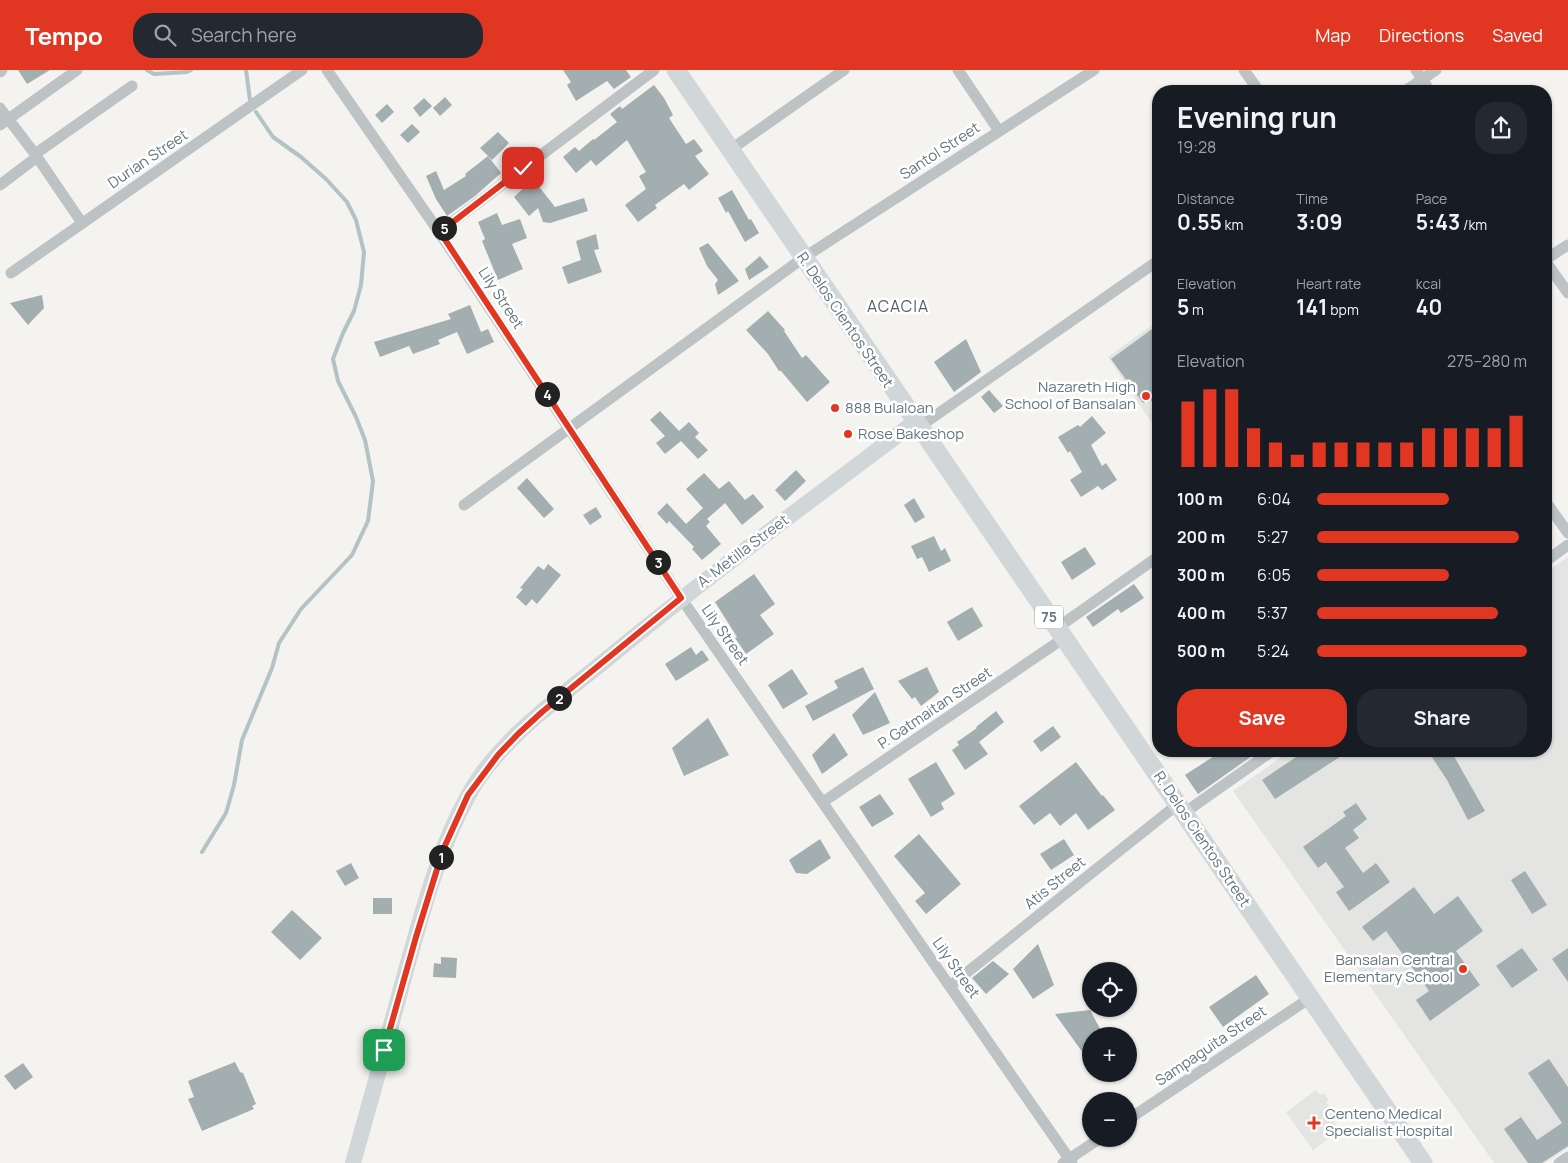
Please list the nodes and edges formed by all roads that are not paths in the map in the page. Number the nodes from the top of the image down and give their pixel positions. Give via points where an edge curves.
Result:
1 (77, 70) edge
2 (302, 70) edge
3 (327, 70) edge
4 (654, 70) edge
5 (676, 70) edge
6 (844, 70) edge
7 (958, 70) edge
8 (1094, 70) edge
9 (1244, 70) edge
10 (1436, 70) edge
11 (1419, 75) edge
12 (1255, 85) edge
13 (1410, 85) edge
14 (132, 86) dead end
15 (0, 108) edge
16 (4, 123) edge
17 (1000, 131) junction
18 (730, 150) junction
19 (36, 156) junction
20 (0, 185) edge
21 (82, 223) junction
22 (440, 232) junction
23 (1568, 245) edge
24 (1552, 257) edge
25 (803, 258) junction
26 (1152, 265) edge
27 (1552, 270) edge
28 (10, 273) dead end
29 (1568, 293) edge
30 (917, 424) junction
31 (569, 428) junction
32 (464, 505) dead end
33 (1552, 510) edge
34 (1568, 533) edge
35 (1568, 545) edge
36 (1552, 556) edge
37 (1152, 562) edge
38 (681, 598) junction
39 (1061, 633) junction
40 (1262, 757) edge
41 (823, 802) junction
42 (1181, 808) junction
43 (950, 986) junction
44 (1310, 998) junction
45 (1137, 1114) edge
46 (1088, 1147) edge
47 (1568, 1157) edge
48 (1068, 1162) edge
49 (353, 1163) edge
50 (1423, 1163) edge
51 (1559, 1163) edge

1 - 16 street
2 - 21 street, Durian Street
3 - 22 street, Lily Street
4 - 22 street
5 - 18 highway, R. Delos Cientos Street / 75
6 - 18 street
7 - 17 street
8 - 17 street, Santol Street
9 - 12 street
10 - 11 street
11 - 13 street
14 - 19 street
15 - 16 street
16 - 19 street
17 - 25 street, Santol Street
18 - 25 highway, R. Delos Cientos Street / 75
19 - 20 street
19 - 21 street
21 - 28 street, Durian Street
22 - 31 street, Lily Street
23 - 24 street
25 - 30 highway, R. Delos Cientos Street / 75
25 - 31 street, Santol Street
26 - 30 street
27 - 29 street
30 - 38 main road, A. Metilla Street
30 - 39 highway, R. Delos Cientos Street / 75
31 - 32 street, Santol Street
31 - 38 street, Lily Street
33 - 34 street
35 - 36 street
37 - 39 street, P. Gatmaitan Street
38 - 41 street, Lily Street
38 - 49 main road, A. Metilla Street via 518,734 468,795 443,850
39 - 41 street, P. Gatmaitan Street
39 - 42 highway, R. Delos Cientos Street / 75
40 - 42 street, Atis Street
41 - 43 street, Lily Street
42 - 43 street, Atis Street
42 - 44 highway, R. Delos Cientos Street / 75
43 - 48 street, Lily Street
44 - 45 street, Sampaguita Street
44 - 50 highway, R. Delos Cientos Street / 75
46 - 48 street
47 - 51 street

